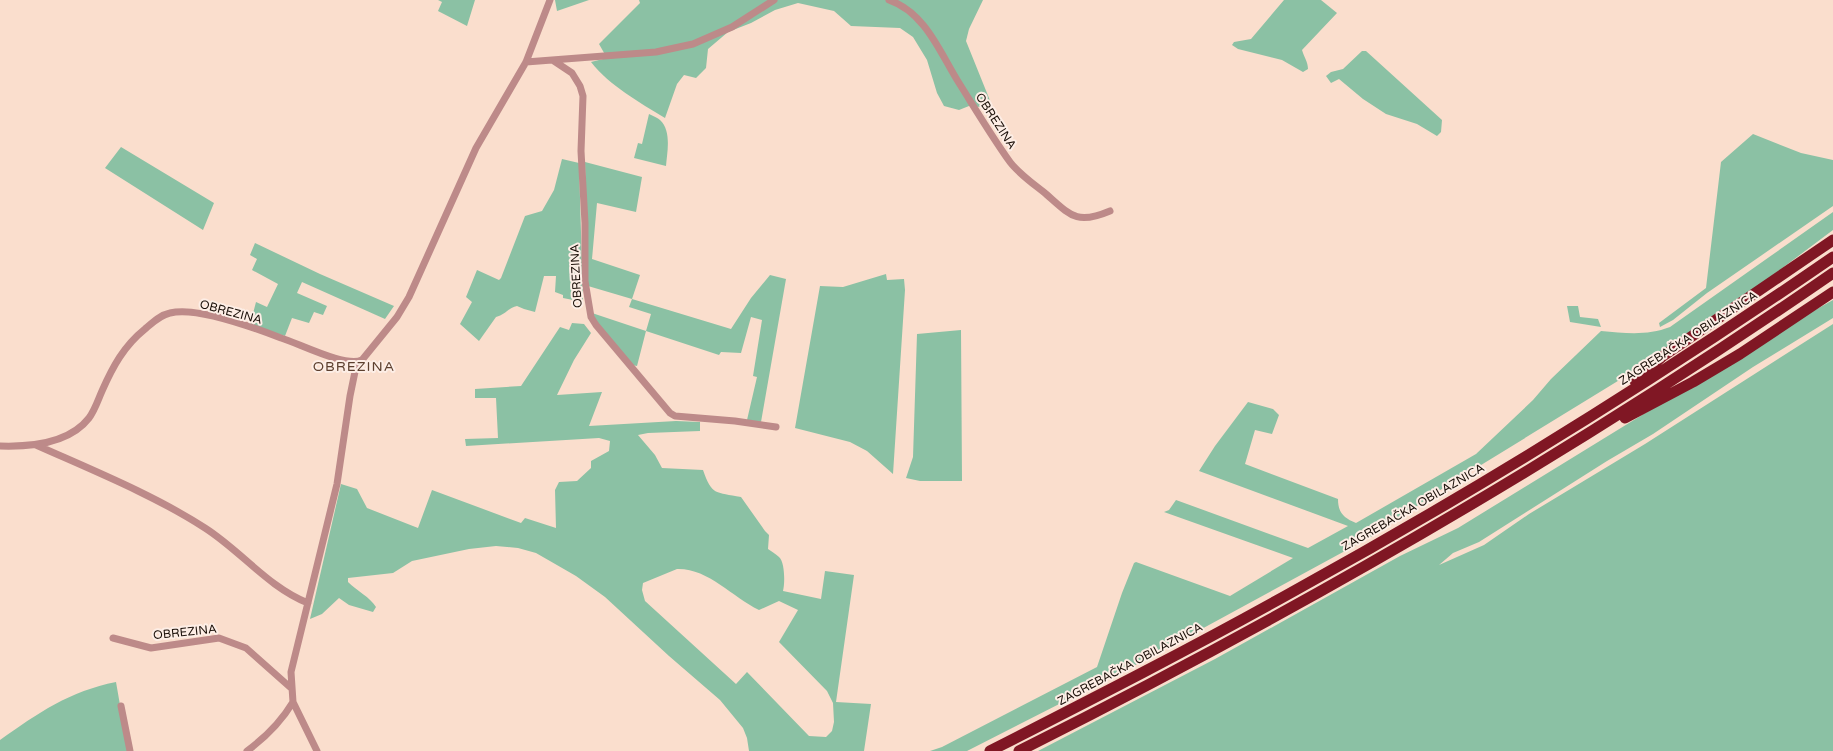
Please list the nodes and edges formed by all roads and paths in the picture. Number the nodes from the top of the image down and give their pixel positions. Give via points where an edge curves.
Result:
1 (550, 0) edge
2 (774, 0) edge
3 (889, 0) edge
4 (554, 61) junction
5 (526, 62) junction
6 (1110, 211) dead end
7 (1833, 240) edge
8 (1833, 257) edge
9 (1833, 273) edge
10 (1833, 292) edge
11 (357, 362) junction
12 (1626, 394) junction
13 (1611, 419) junction
14 (776, 427) dead end
15 (36, 444) junction
16 (0, 446) edge
17 (308, 603) junction
18 (113, 638) dead end
19 (291, 688) junction
20 (293, 702) junction
21 (121, 706) dead end
22 (130, 751) edge
23 (247, 751) edge
24 (317, 751) edge
25 (990, 751) edge
26 (1019, 751) edge

1 - 5 street
2 - 4 street via 732,27 694,44 656,52
3 - 6 street, OBREZINA via 906,9 924,25 1012,164 1072,216 1088,218
4 - 5 street
4 - 14 street, OBREZINA via 572,73 583,96 581,150 585,281 591,317 640,378 675,416
5 - 11 street via 476,148 409,297 397,317 365,357
7 - 12 highway via 1663,356 1630,384
8 - 12 highway, ZAGREBAČKA OBILAZNICA
9 - 13 highway
10 - 13 highway via 1693,382 1623,419
11 - 15 street, OBREZINA via 329,356 282,338 210,316 186,312 168,313 135,336 121,353 83,425 59,439
11 - 17 street via 337,484
12 - 25 highway, ZAGREBAČKA OBILAZNICA via 1516,462 1302,587
13 - 26 highway via 1408,542 1299,604
15 - 16 street, OBREZINA
15 - 17 street, OBREZINA via 188,517 288,593
17 - 19 street via 292,664
18 - 19 street, OBREZINA via 151,648 208,638 224,639 246,648
19 - 20 street
20 - 23 street via 281,720 260,742
20 - 24 street
21 - 22 street

